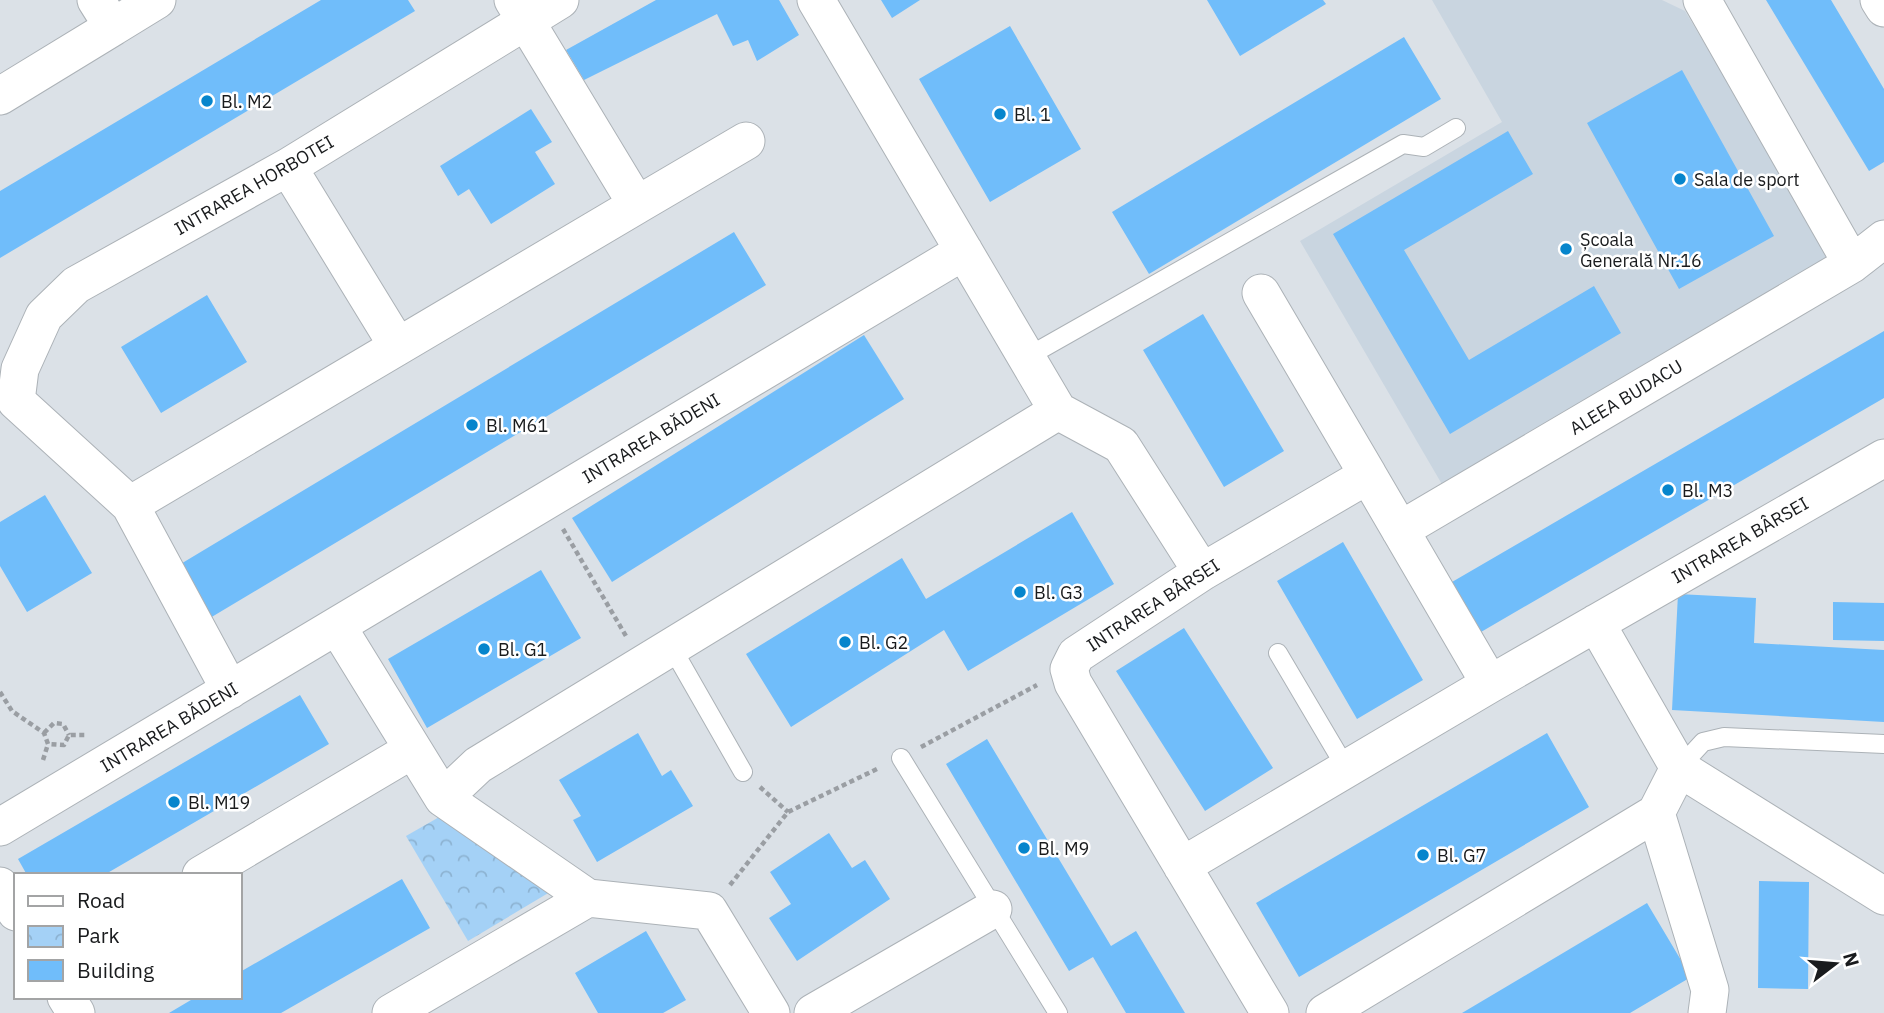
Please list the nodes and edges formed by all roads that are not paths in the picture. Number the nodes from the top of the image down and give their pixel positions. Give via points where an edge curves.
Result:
1 (157, 0) edge
2 (560, 0) edge
3 (816, 0) edge
4 (1702, 0) edge
5 (1879, 0) edge
6 (1884, 8) edge
7 (519, 10) edge
8 (105, 13) edge
9 (0, 96) edge
10 (1456, 128) dead end
11 (746, 141) dead end
12 (288, 167) junction
13 (637, 205) junction
14 (1884, 239) edge
15 (964, 251) junction
16 (1852, 264) junction
17 (1261, 293) dead end
18 (397, 345) junction
19 (1027, 357) junction
20 (8, 406) edge
21 (1058, 411) junction
22 (1884, 458) edge
23 (1368, 475) junction
24 (130, 505) junction
25 (1400, 530) junction
26 (1202, 572) junction
27 (1596, 623) junction
28 (337, 626) junction
29 (1278, 653) dead end
30 (656, 655) junction
31 (1490, 684) junction
32 (230, 690) junction
33 (1884, 744) edge
34 (412, 750) junction
35 (901, 758) road end
36 (1346, 768) junction
37 (1679, 768) junction
38 (743, 772) road end
39 (443, 798) junction
40 (1656, 813) junction
41 (0, 827) edge
42 (1182, 866) junction
43 (204, 873) edge
44 (0, 886) edge
45 (1884, 895) edge
46 (588, 898) junction
47 (14, 909) edge
48 (993, 909) junction
49 (391, 1013) edge
50 (771, 1013) edge
51 (813, 1013) edge
52 (1058, 1013) edge
53 (1270, 1013) edge
54 (1325, 1013) edge
55 (1707, 1013) edge

1 - 8 street
2 - 7 street, INTRAREA HORBOTEI
3 - 15 street
4 - 16 street
5 - 6 street
7 - 12 street, INTRAREA HORBOTEI
7 - 13 street
8 - 9 street
10 - 19 lane via 1424,148 1403,144
11 - 13 street
12 - 18 street
12 - 20 street, INTRAREA HORBOTEI via 76,285 44,316
13 - 18 street
14 - 16 street, ALEEA BUDACU
15 - 19 street
15 - 28 street, INTRAREA BĂDENI
16 - 25 street, ALEEA BUDACU
17 - 23 street
18 - 24 street
19 - 21 street
20 - 24 street
21 - 26 street via 1121,445
21 - 30 street
22 - 27 street, INTRAREA BÂRSEI
23 - 25 street
23 - 26 street, INTRAREA BÂRSEI
24 - 32 street
25 - 31 street
26 - 42 street, INTRAREA BÂRSEI via 1076,655 1069,669
27 - 31 street, INTRAREA BÂRSEI
27 - 37 street
28 - 32 street, INTRAREA BĂDENI
28 - 34 street
29 - 36 lane
30 - 38 lane
30 - 39 street via 478,765
31 - 36 street, INTRAREA BÂRSEI
32 - 41 street, INTRAREA BĂDENI
33 - 37 lane via 1724,737 1703,742
34 - 39 street
34 - 43 street
35 - 48 lane
36 - 42 street, INTRAREA BÂRSEI
37 - 40 street
37 - 45 street
39 - 46 street
40 - 54 street
40 - 55 street via 1710,990
42 - 53 street
44 - 47 street
46 - 49 street
46 - 50 street via 709,911
48 - 51 street
48 - 52 lane

